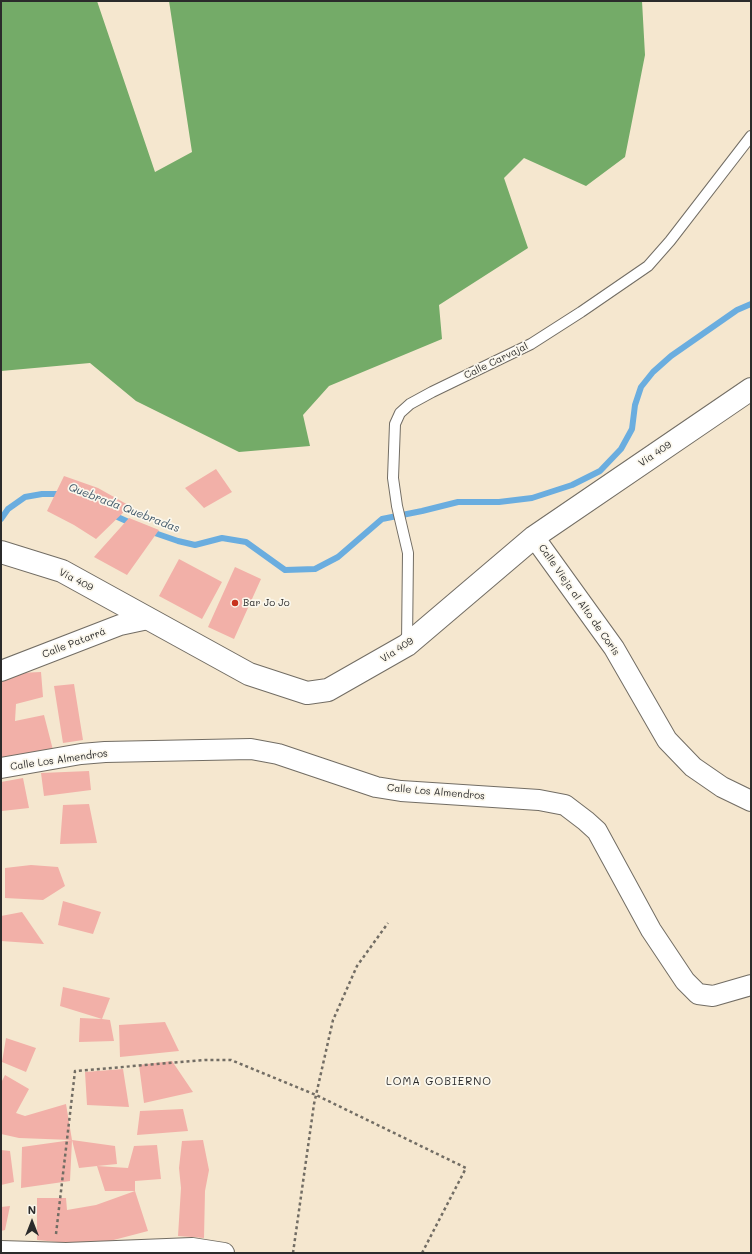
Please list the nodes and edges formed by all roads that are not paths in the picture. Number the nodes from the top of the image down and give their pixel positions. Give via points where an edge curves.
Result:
1 (751, 136) edge
2 (751, 389) edge
3 (534, 537) junction
4 (1, 552) edge
5 (148, 619) junction
6 (407, 645) junction
7 (1, 671) edge
8 (1, 768) edge
9 (751, 801) edge
10 (751, 985) edge
11 (1, 1251) edge
12 (54, 1252) edge
13 (224, 1253) edge

1 - 6 lane, Calle Carvajal via 648,266 531,344 432,392 400,412 395,424 393,478 408,554
2 - 3 street, Vía 409
3 - 6 street, Vía 409
3 - 9 street, Calle Vieja al Alto de Coris via 614,648 667,740 693,767 722,787
4 - 5 street, Vía 409 via 62,571
5 - 6 street, Vía 409 via 249,674 307,693 328,690
5 - 7 street, Calle Patarrá via 120,625
8 - 10 street, Calle Los Almendros via 97,753 251,748 401,792 539,800 565,805 597,831 651,930 685,981 698,994 713,996
11 - 12 street
12 - 13 street via 192,1248

